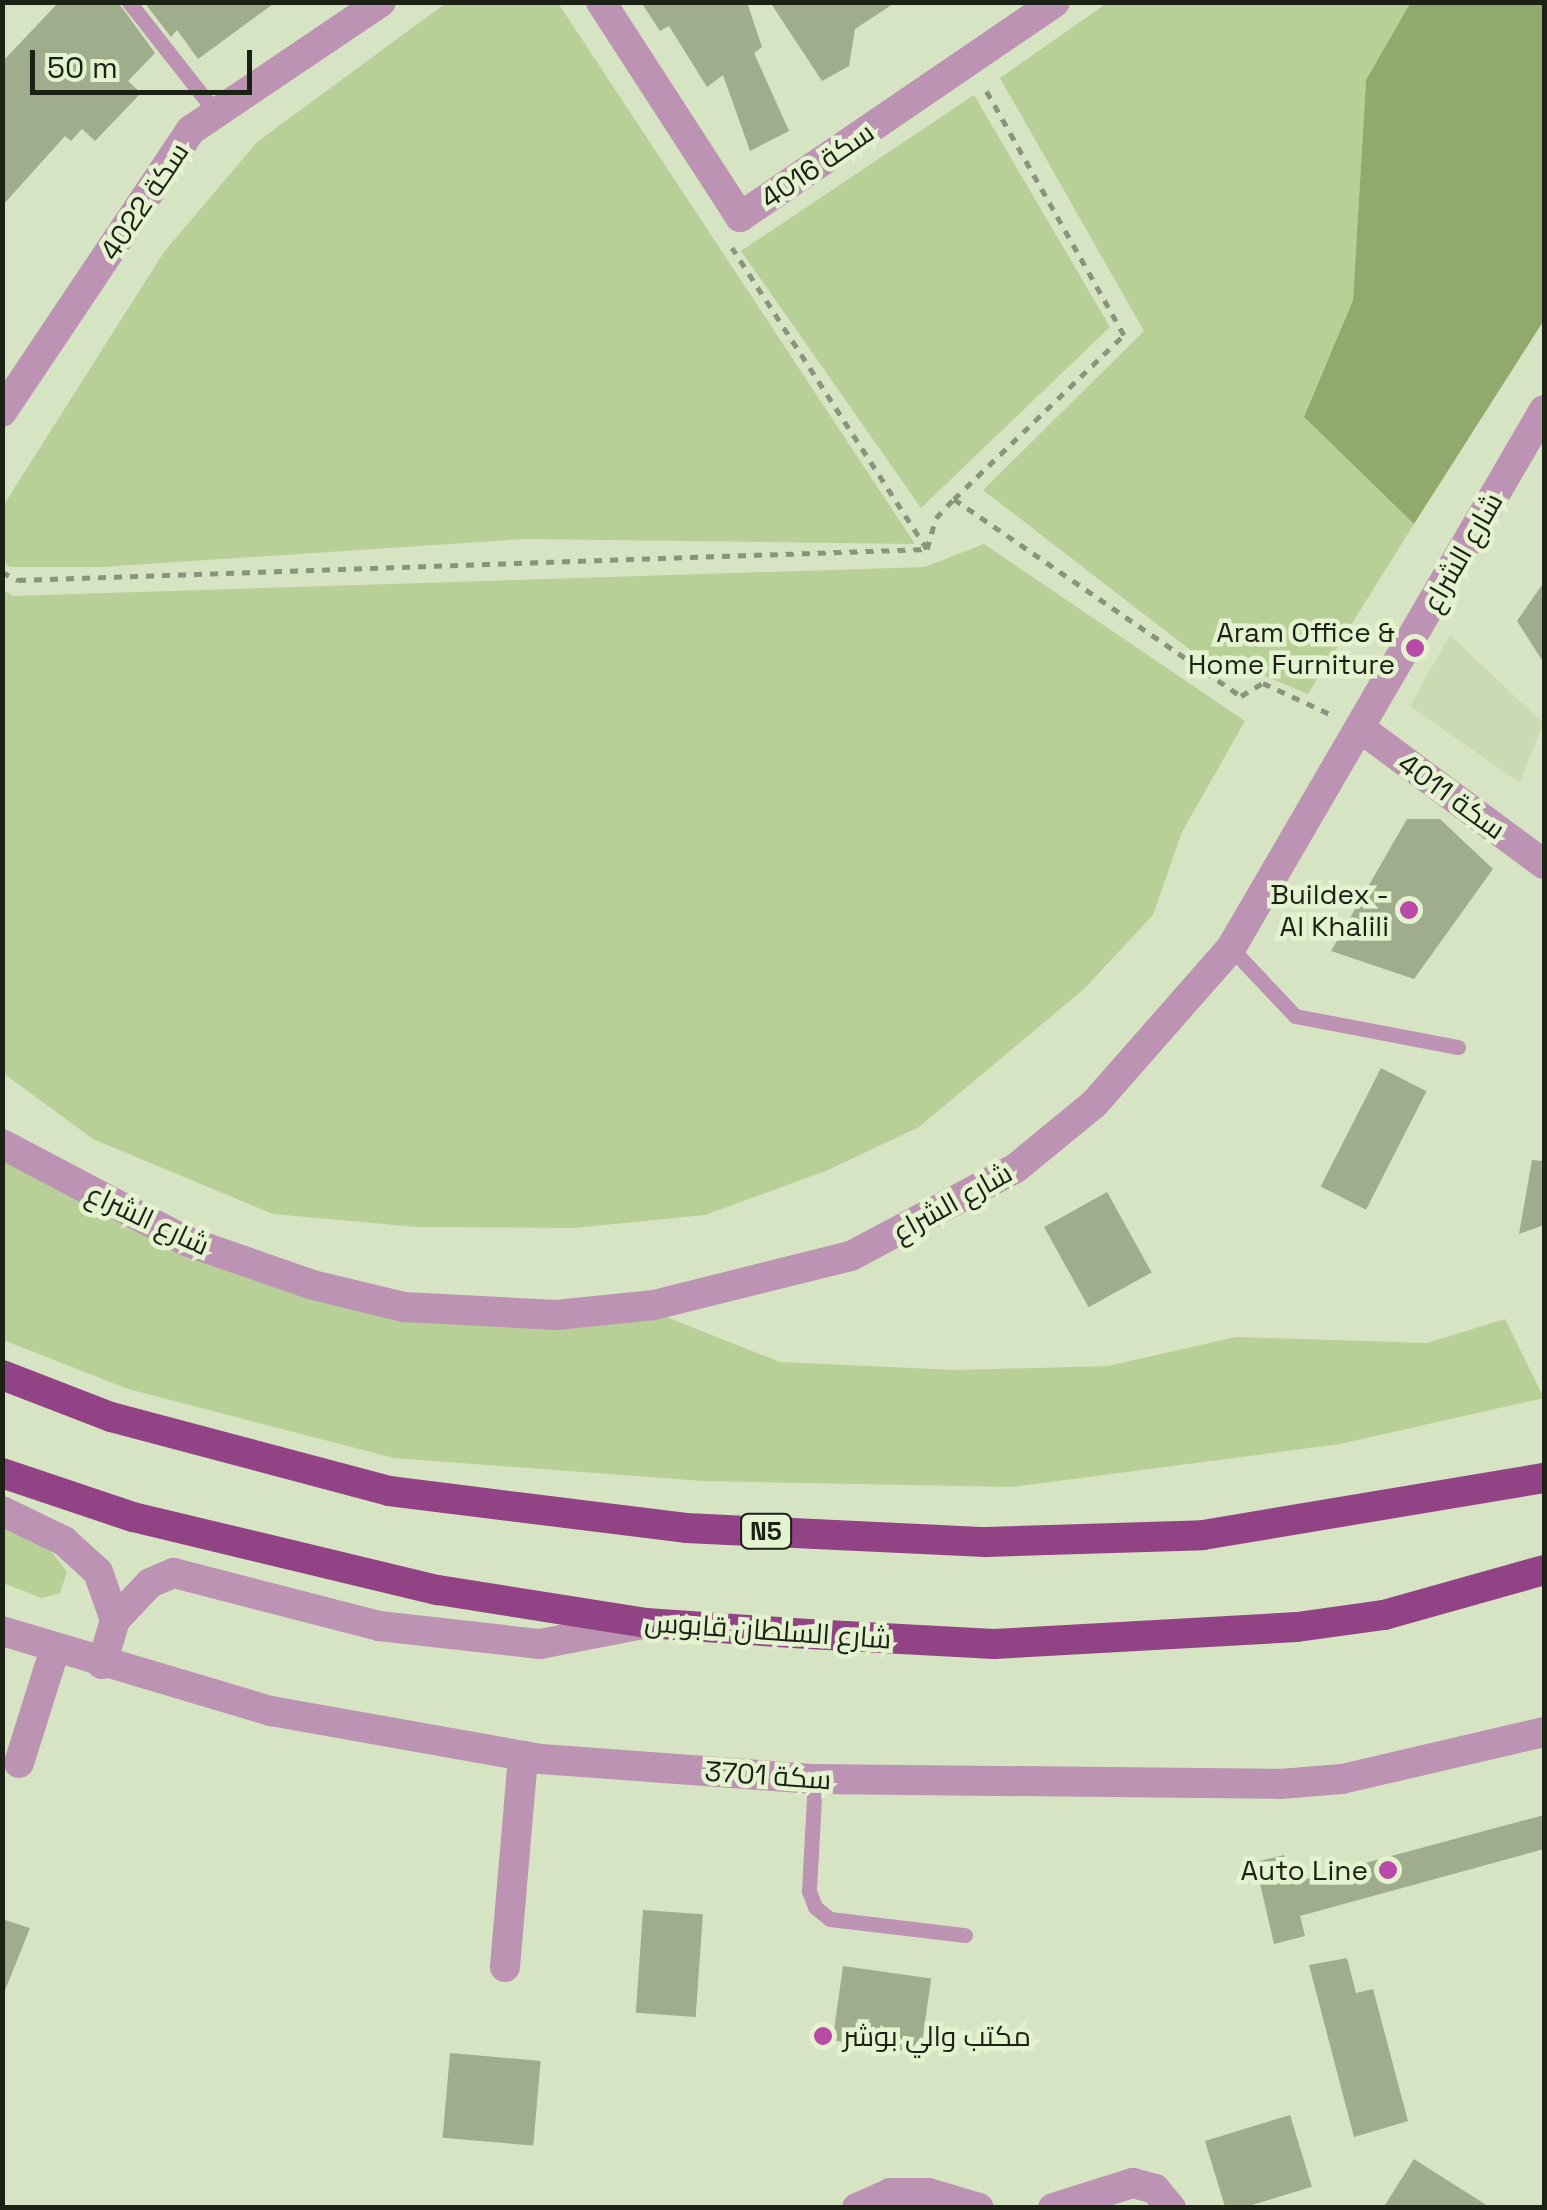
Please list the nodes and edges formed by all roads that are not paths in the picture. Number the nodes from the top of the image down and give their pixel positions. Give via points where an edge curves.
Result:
1 (129, 2) edge
2 (381, 2) edge
3 (601, 2) edge
4 (1055, 2) edge
5 (216, 113) junction
6 (1544, 410) edge
7 (2, 412) edge
8 (1360, 728) junction
9 (1544, 864) edge
10 (1231, 948) junction
11 (1458, 1047) dead end
12 (2, 1144) edge
13 (2, 1375) edge
14 (1544, 1464) edge
15 (2, 1473) edge
16 (1544, 1478) edge
17 (1402, 1504) junction
18 (2, 1512) edge
19 (1544, 1570) edge
20 (1544, 1592) edge
21 (1384, 1614) junction
22 (115, 1620) junction
23 (646, 1624) junction
24 (2, 1632) edge
25 (56, 1649) junction
26 (102, 1664) junction
27 (1544, 1732) edge
28 (523, 1756) junction
29 (18, 1763) dead end
30 (815, 1779) junction
31 (965, 1935) dead end
32 (505, 1967) dead end
33 (857, 2208) edge
34 (979, 2208) edge
35 (1054, 2208) edge
36 (1171, 2208) edge

1 - 5 lane
2 - 5 street, سكة 4022
3 - 4 street, سكة 4016 via 740,217
5 - 7 street, سكة 4022 via 191,130
6 - 8 street, شارع الشراع
8 - 9 street, سكة 4011
8 - 10 street, شارع الشراع
10 - 11 lane via 1295,1016
10 - 12 street, شارع الشراع via 1094,1104 1016,1168 851,1256 654,1305 489,1315 349,1294 186,1241
13 - 17 highway, N5 via 110,1417 389,1491 686,1528 986,1542 1183,1536
14 - 17 highway
15 - 23 highway, شارع السلطان قابوس via 133,1517 304,1559 457,1594
16 - 17 highway, N5
18 - 22 street via 64,1541 98,1572
19 - 21 highway, شارع السلطان قابوس
20 - 21 highway
21 - 23 highway, شارع السلطان قابوس via 1181,1636 994,1644
22 - 23 street via 150,1583 174,1573 379,1626 540,1644
22 - 26 street
24 - 25 street, سكة 3701
25 - 26 street, سكة 3701
25 - 29 street
26 - 28 street, سكة 3701 via 271,1711
27 - 30 street, سكة 3701 via 1342,1778 1280,1784
28 - 30 street, سكة 3701
28 - 32 street
30 - 31 lane via 809,1892 815,1907 830,1919
33 - 34 street via 890,2193 928,2193
35 - 36 street via 1134,2183 1155,2189

